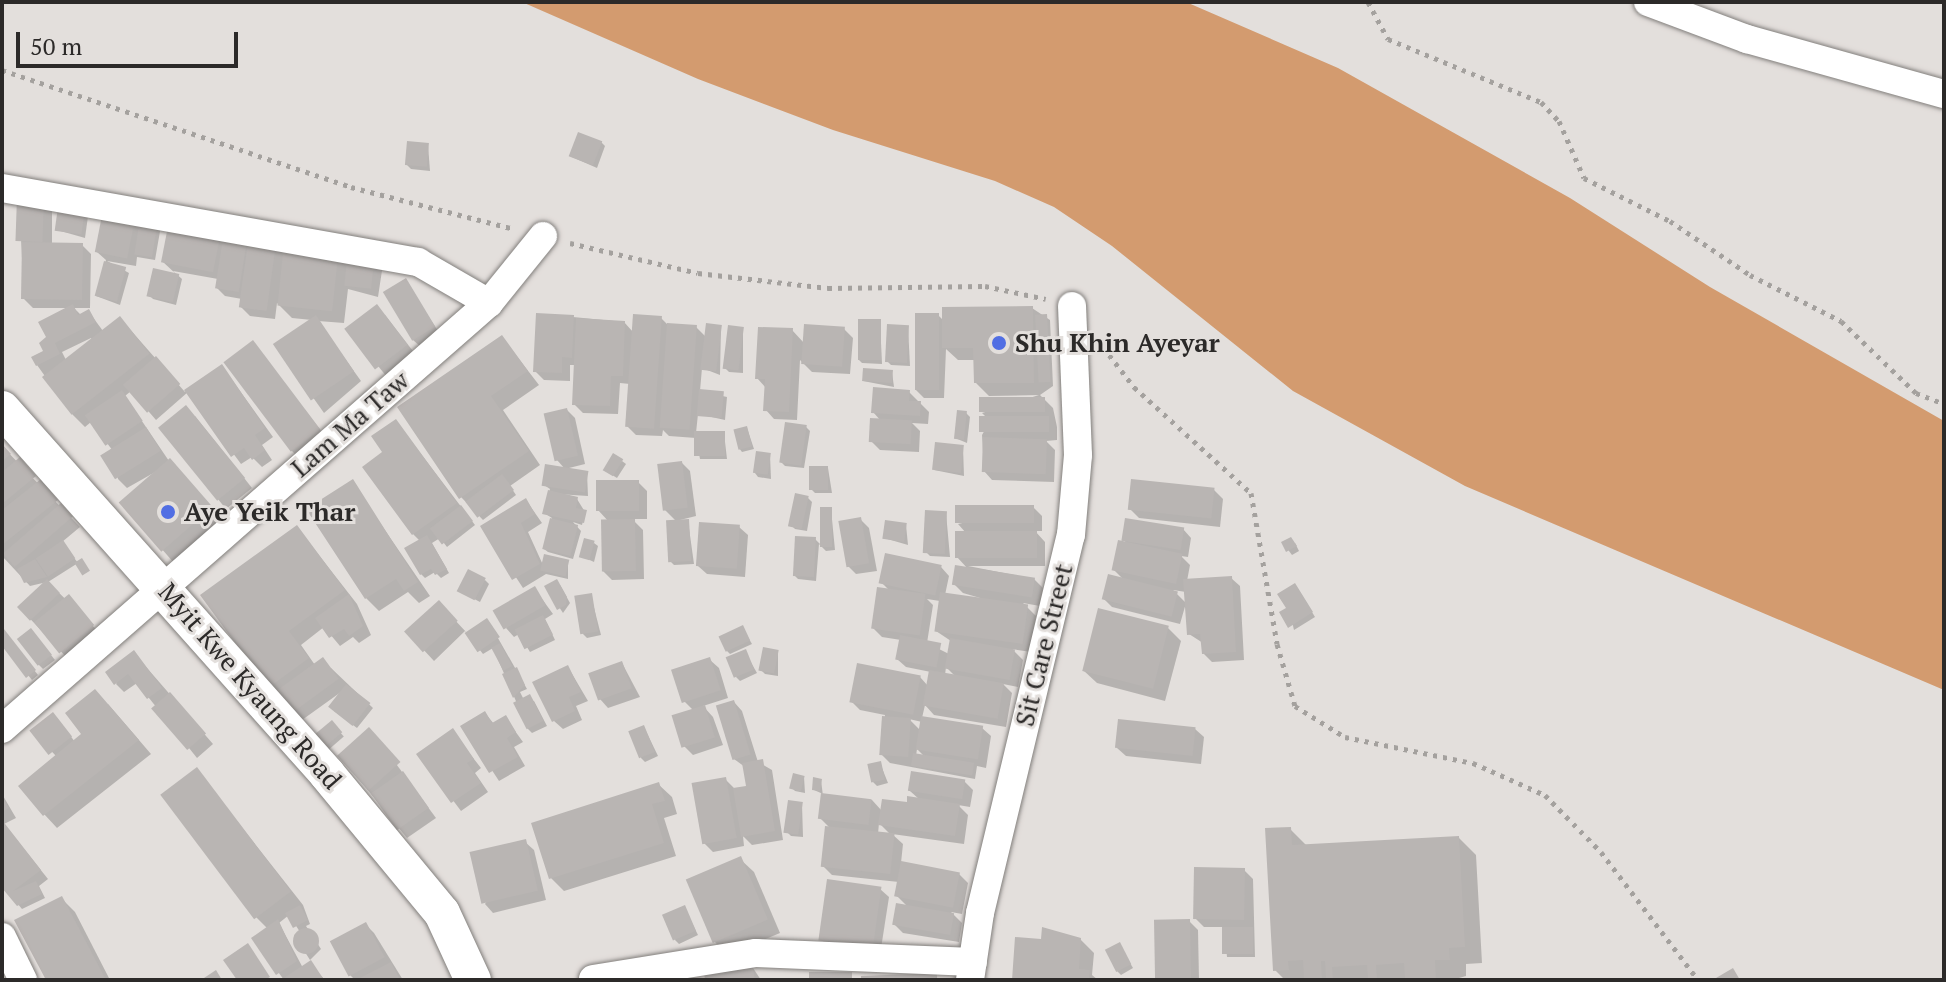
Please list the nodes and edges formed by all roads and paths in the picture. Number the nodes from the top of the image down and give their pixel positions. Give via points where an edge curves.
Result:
1 (1368, 2) edge
2 (1648, 2) edge
3 (1944, 94) edge
4 (2, 188) edge
5 (543, 236) dead end
6 (489, 303) junction
7 (1072, 306) joint
8 (1944, 404) edge
9 (2, 409) edge
10 (165, 586) junction
11 (2, 729) edge
12 (2, 937) edge
13 (971, 971) edge
14 (593, 979) edge
15 (23, 980) edge
16 (473, 980) edge
17 (1698, 980) edge

1 - 8 path via 1388,39 1541,102 1559,121 1584,178 1670,221 1750,275 1841,321 1916,393
2 - 3 street via 1747,39
4 - 6 street via 418,262
5 - 6 street, Lam Ma Taw
6 - 10 street, Lam Ma Taw
7 - 13 street, Sit Care Street via 1078,455 1071,535
7 - 17 path via 1134,387 1251,493 1277,644 1295,706 1345,737 1473,763 1545,795 1601,852
9 - 10 main road, Myit Kwe Kyaung Road
10 - 11 street, Lam Ma Taw
10 - 16 main road, Myit Kwe Kyaung Road via 442,913
12 - 15 street
13 - 14 street via 756,953

